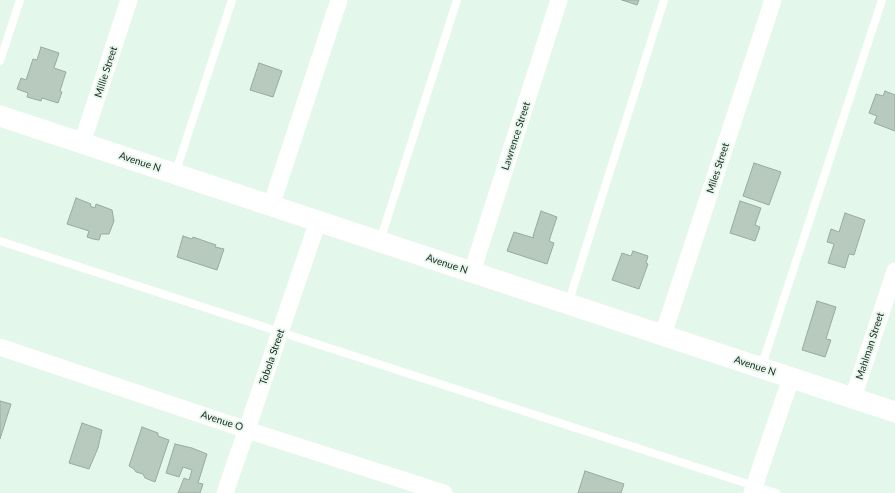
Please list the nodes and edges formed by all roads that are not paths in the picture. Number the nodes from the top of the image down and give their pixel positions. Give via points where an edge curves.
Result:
1 (20, 0) edge
2 (129, 0) edge
3 (232, 0) edge
4 (339, 0) edge
5 (457, 0) edge
6 (559, 0) edge
7 (664, 0) edge
8 (773, 0) edge
9 (882, 0) edge
10 (0, 61) edge
11 (0, 116) edge
12 (82, 143) junction
13 (174, 174) junction
14 (271, 206) junction
15 (318, 221) junction
16 (0, 241) edge
17 (380, 242) junction
18 (895, 271) edge
19 (472, 272) junction
20 (568, 304) junction
21 (281, 332) junction
22 (663, 335) junction
23 (0, 347) edge
24 (761, 368) junction
25 (791, 378) junction
26 (853, 398) junction
27 (895, 412) edge
28 (247, 430) junction
29 (753, 490) edge
30 (225, 493) edge
31 (444, 493) edge
32 (776, 493) edge

1 - 10 lane
2 - 12 street, Millie Street
3 - 13 lane
4 - 14 street
5 - 17 lane
6 - 19 street, Lawrence Street
7 - 20 lane
8 - 22 street, Miles Street
9 - 24 lane
11 - 12 street, Avenue N
12 - 13 street, Avenue N
13 - 14 street, Avenue N
14 - 15 street, Avenue N
15 - 17 street, Avenue N
15 - 21 street, Tobola Street
16 - 21 lane
17 - 19 street, Avenue N
18 - 26 street, Mahlman Street
19 - 20 street, Avenue N
20 - 22 street, Avenue N
21 - 28 street, Tobola Street
21 - 29 lane
22 - 24 street, Avenue N
23 - 28 street, Avenue O
24 - 25 street, Avenue N
25 - 26 street, Avenue N
25 - 29 street
26 - 27 street, Avenue N
28 - 30 street, Tobola Street
28 - 31 street, Avenue O
29 - 32 lane

